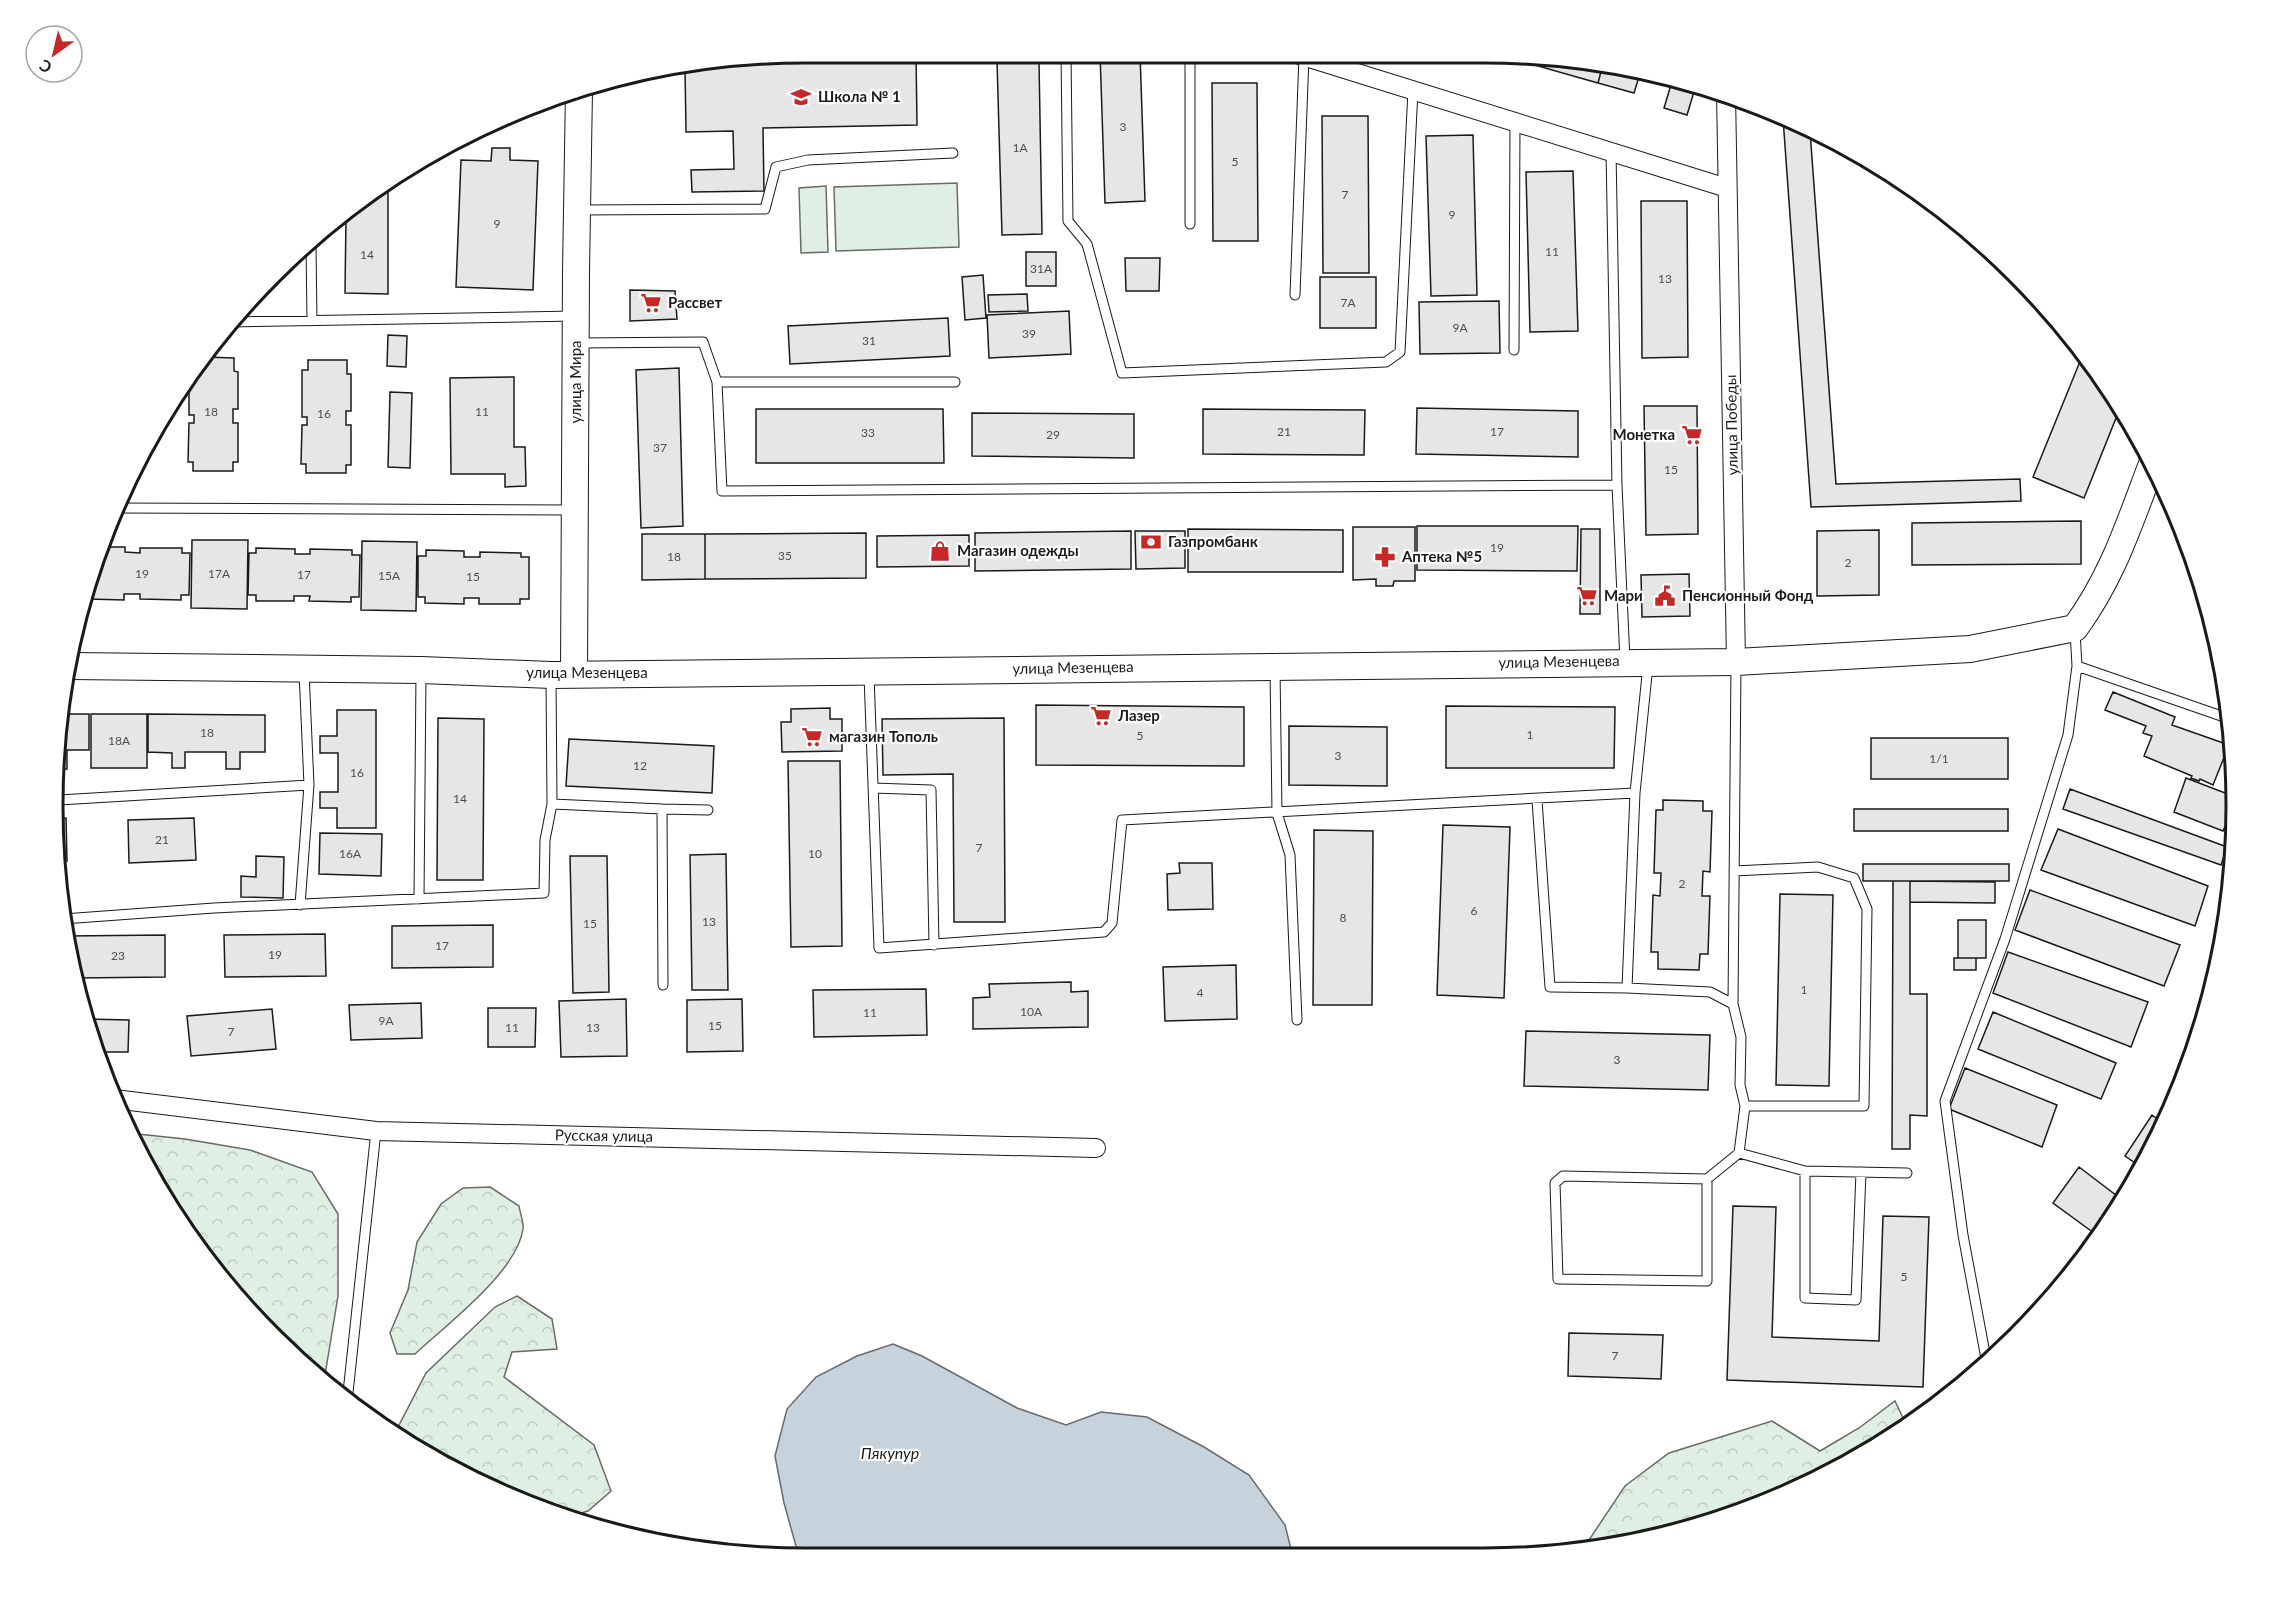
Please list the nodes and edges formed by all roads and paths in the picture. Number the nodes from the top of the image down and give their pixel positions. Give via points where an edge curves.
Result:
1 (1066, 63) edge
2 (1190, 63) edge
3 (1298, 63) edge
4 (1327, 63) edge
5 (1413, 90) junction
6 (579, 98) edge
7 (1726, 104) edge
8 (1515, 122) junction
9 (1611, 151) junction
10 (953, 153) dead end
11 (1727, 188) junction
12 (577, 210) junction
13 (1190, 224) dead end
14 (312, 251) edge
15 (1295, 295) dead end
16 (576, 316) junction
17 (312, 321) junction
18 (242, 322) edge
19 (576, 343) junction
20 (1514, 350) dead end
21 (717, 382) junction
22 (955, 382) dead end
23 (2148, 475) edge
24 (1617, 485) junction
25 (126, 508) edge
26 (575, 510) junction
27 (2075, 628) junction
28 (1636, 662) junction
29 (1736, 662) junction
30 (76, 666) edge
31 (1275, 666) junction
32 (2077, 666) junction
33 (304, 670) junction
34 (421, 670) junction
35 (869, 670) junction
36 (563, 674) junction
37 (2221, 716) edge
38 (309, 785) junction
39 (873, 788) junction
40 (1635, 794) junction
41 (63, 800) edge
42 (1537, 800) junction
43 (552, 804) junction
44 (662, 809) junction
45 (708, 810) dead end
46 (1277, 813) junction
47 (1734, 871) junction
48 (419, 899) junction
49 (300, 905) junction
50 (72, 918) edge
51 (934, 945) junction
52 (663, 985) dead end
53 (1627, 988) junction
54 (1733, 1004) junction
55 (1297, 1020) dead end
56 (125, 1100) edge
57 (1745, 1106) junction
58 (376, 1131) junction
59 (1096, 1148) dead end
60 (1739, 1153) junction
61 (1805, 1171) junction
62 (1861, 1172) junction
63 (1907, 1173) dead end
64 (1707, 1179) junction
65 (1985, 1353) edge
66 (348, 1391) edge

1 - 5 lane via 1068,222 1087,244 1122,373 1386,362 1400,352
2 - 13 lane
3 - 15 lane
4 - 5 street
5 - 8 street
6 - 12 main road, улица Мира
7 - 11 street, улица Победы
8 - 9 street
8 - 20 lane
9 - 11 street
9 - 24 lane
10 - 12 lane via 808,160 776,167 765,209
11 - 29 street, улица Победы
12 - 16 main road, улица Мира
14 - 17 lane
16 - 17 lane
16 - 19 main road, улица Мира
17 - 18 lane
19 - 21 lane via 703,342
19 - 26 main road, улица Мира
21 - 22 lane
21 - 24 lane via 722,491
23 - 27 main road via 2111,571
24 - 28 lane
25 - 26 lane
26 - 36 main road, улица Мира
27 - 29 main road, улица Мезенцева via 1970,649
27 - 32 lane
28 - 29 main road, улица Мезенцева
28 - 31 main road, улица Мезенцева
28 - 40 lane
29 - 47 lane
30 - 33 main road, улица Мезенцева
31 - 35 main road, улица Мезенцева
31 - 46 lane
32 - 37 lane
32 - 65 lane via 2068,735 2005,939 1946,1101 1963,1235
33 - 34 main road, улица Мезенцева
33 - 38 lane
34 - 36 main road, улица Мезенцева
34 - 48 lane
35 - 36 main road, улица Мезенцева
35 - 39 lane
36 - 43 lane
38 - 41 lane
38 - 49 lane
39 - 51 lane via 931,790
39 - 51 lane via 879,948
40 - 42 lane
40 - 53 lane
42 - 46 lane
42 - 53 lane via 1550,987
43 - 44 lane
43 - 48 lane via 545,840 544,893
44 - 45 lane
44 - 52 lane
46 - 51 lane via 1122,820 1112,923 1104,932
46 - 55 lane via 1290,855
47 - 54 lane
47 - 57 lane via 1818,867 1854,878 1868,909 1864,1106
48 - 49 lane
49 - 50 lane
53 - 54 lane via 1710,992
54 - 57 lane via 1741,1037 1740,1084
56 - 58 street, Русская улица
57 - 60 lane
58 - 59 street, Русская улица
58 - 66 lane
60 - 61 lane
60 - 64 lane
61 - 62 lane
61 - 62 lane via 1805,1298 1856,1300
62 - 63 lane
64 - 64 lane via 1563,1176 1555,1184 1558,1279 1707,1281

